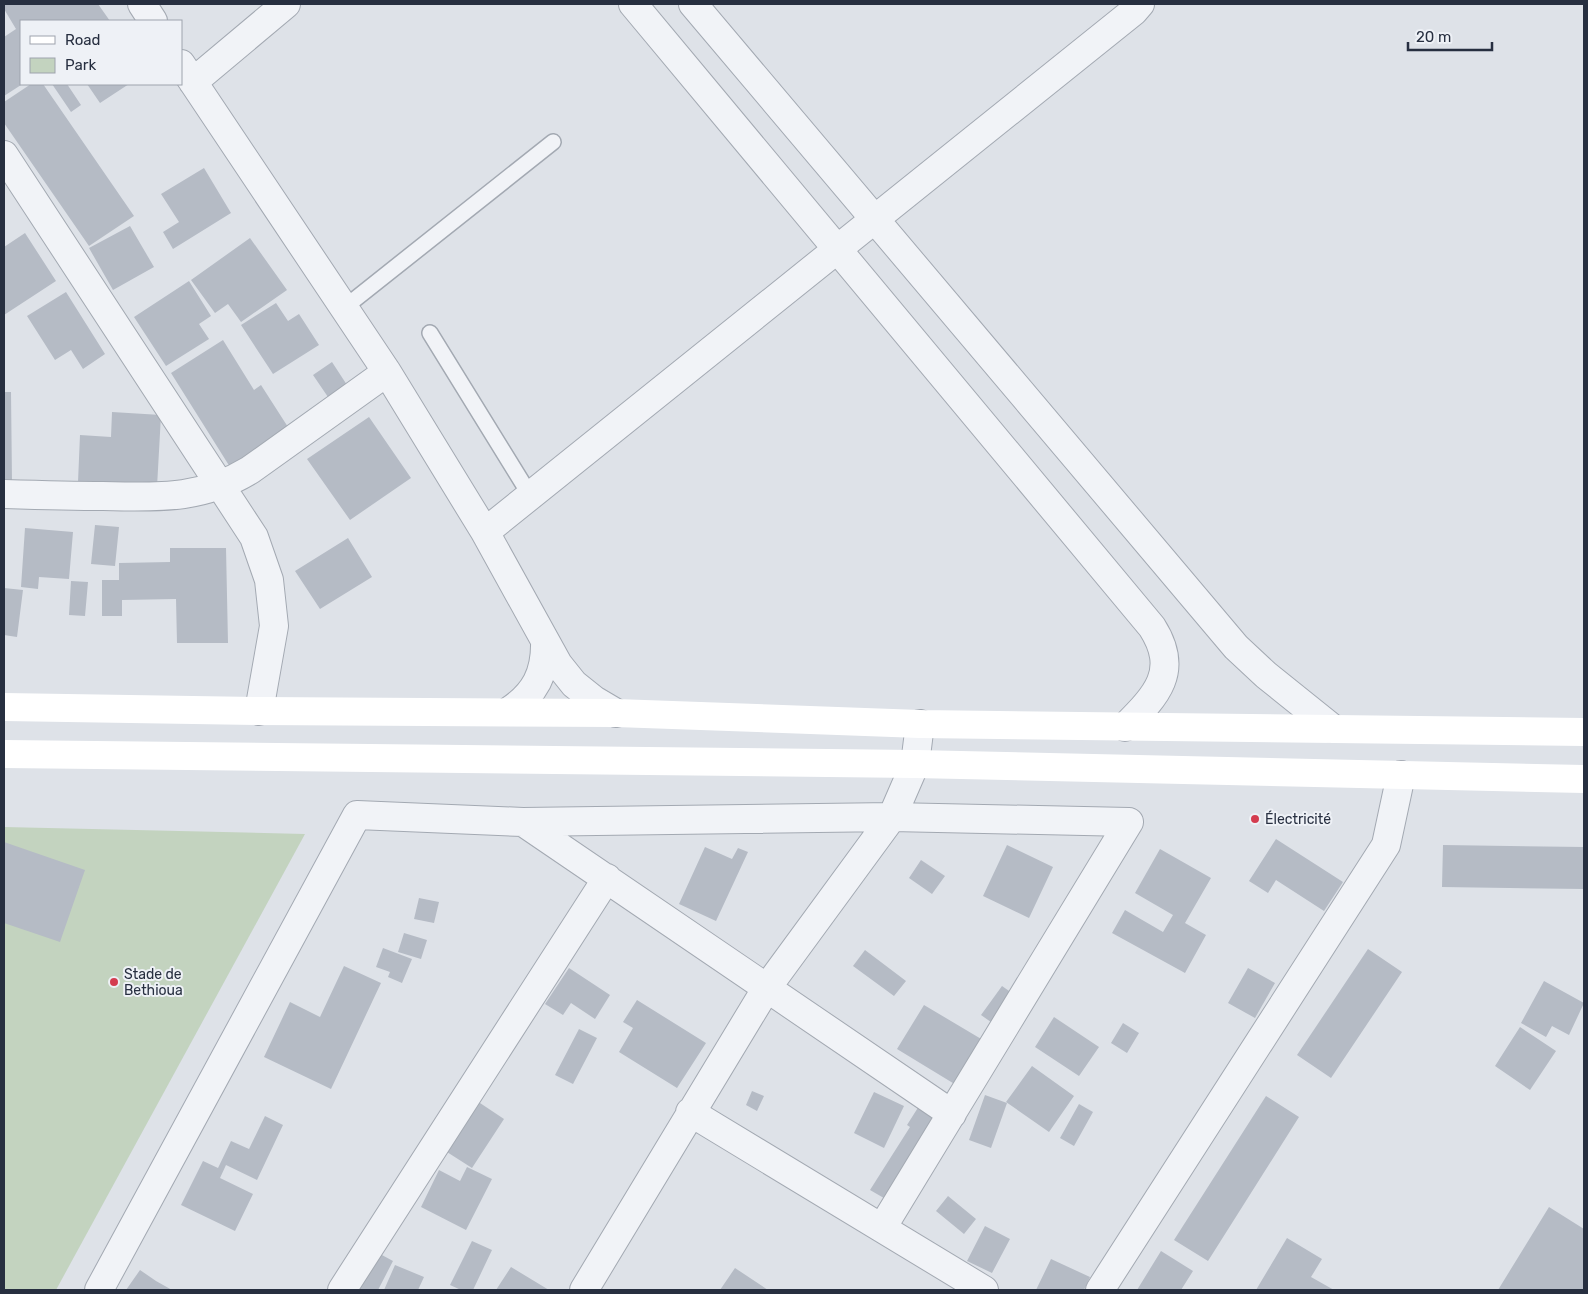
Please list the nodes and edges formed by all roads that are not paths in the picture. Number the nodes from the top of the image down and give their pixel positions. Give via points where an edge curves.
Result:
1 (142, 4) edge
2 (286, 4) edge
3 (633, 4) edge
4 (694, 4) edge
5 (1140, 4) edge
6 (152, 20) edge
7 (187, 73) edge
8 (553, 142) dead end
9 (4, 155) edge
10 (875, 219) junction
11 (837, 249) junction
12 (344, 308) junction
13 (430, 334) dead end
14 (387, 372) junction
15 (220, 485) junction
16 (4, 494) edge
17 (530, 495) junction
18 (485, 532) junction
19 (545, 641) junction
20 (4, 706) edge
21 (259, 711) junction
22 (509, 711) junction
23 (616, 713) junction
24 (920, 724) junction
25 (1126, 727) junction
26 (1332, 728) junction
27 (1584, 732) edge
28 (4, 754) edge
29 (915, 764) junction
30 (1401, 774) junction
31 (1584, 779) edge
32 (892, 818) junction
33 (523, 822) junction
34 (607, 878) junction
35 (766, 989) junction
36 (690, 1112) junction
37 (952, 1114) junction
38 (882, 1228) junction
39 (592, 1287) edge
40 (99, 1290) edge
41 (342, 1290) edge
42 (984, 1290) edge
43 (1100, 1290) edge

1 - 6 street
2 - 7 street
3 - 11 street
4 - 10 street
5 - 10 street
7 - 12 street
8 - 12 lane
9 - 15 street
10 - 11 street
10 - 26 street via 1236,647 1266,676
11 - 17 street
11 - 25 street via 1161,640 1165,672 1160,687
12 - 14 street
13 - 17 lane
14 - 15 street via 250,470
14 - 18 street
15 - 16 street via 202,492 164,497
15 - 21 street via 254,537 269,580 274,626
17 - 18 street
18 - 19 street
19 - 22 street via 546,658 542,674 523,702
19 - 23 street via 574,684
20 - 21 main road
21 - 22 main road
22 - 23 main road
23 - 24 main road
24 - 25 main road
24 - 29 street
25 - 26 main road
26 - 27 main road
28 - 29 main road
29 - 30 main road
29 - 32 street
30 - 31 main road
30 - 43 street via 1386,845
32 - 33 street
32 - 35 street
32 - 37 street via 1129,822
33 - 34 street
33 - 40 street via 357,815
34 - 35 street
34 - 41 street
35 - 36 street
35 - 37 street
36 - 38 street
36 - 39 street
37 - 38 street
38 - 42 street

